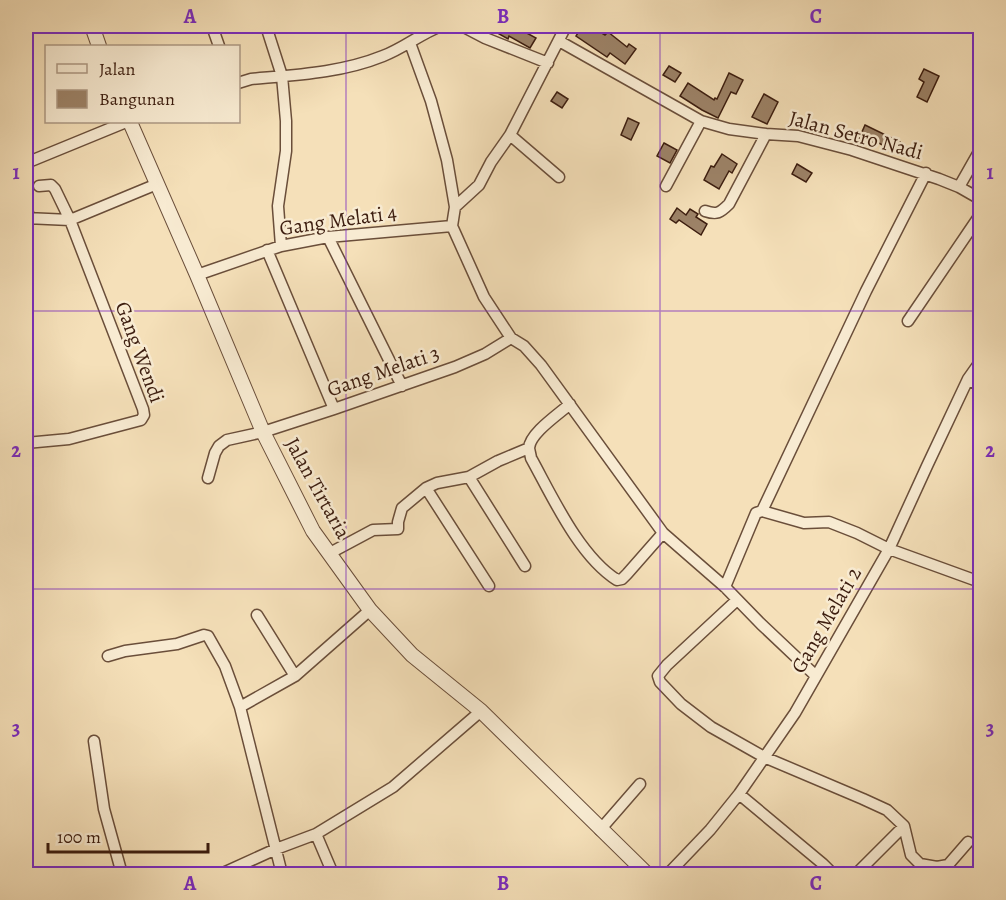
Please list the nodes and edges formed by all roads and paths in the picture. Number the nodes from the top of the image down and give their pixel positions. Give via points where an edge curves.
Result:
1 (92, 26) edge
2 (266, 26) edge
3 (441, 26) edge
4 (462, 26) edge
5 (566, 26) edge
6 (213, 29) dead end
7 (559, 41) junction
8 (410, 43) junction
9 (99, 45) edge
10 (219, 45) edge
11 (548, 63) junction
12 (282, 76) junction
13 (240, 82) edge
14 (981, 93) edge
15 (981, 100) edge
16 (701, 121) junction
17 (126, 123) edge
18 (128, 123) edge
19 (766, 134) junction
20 (510, 135) junction
21 (981, 150) edge
22 (26, 164) edge
23 (926, 173) junction
24 (559, 177) dead end
25 (158, 184) junction
26 (39, 186) dead end
27 (666, 186) dead end
28 (959, 187) junction
29 (981, 200) edge
30 (26, 207) edge
31 (455, 207) junction
32 (705, 211) dead end
33 (981, 215) edge
34 (28, 219) edge
35 (69, 220) junction
36 (452, 226) junction
37 (327, 237) junction
38 (281, 246) junction
39 (267, 250) junction
40 (197, 275) junction
41 (908, 321) dead end
42 (511, 338) junction
43 (981, 362) edge
44 (968, 379) junction
45 (402, 386) junction
46 (981, 386) edge
47 (570, 404) junction
48 (334, 409) junction
49 (263, 432) junction
50 (26, 443) edge
51 (529, 448) junction
52 (469, 477) junction
53 (208, 478) dead end
54 (426, 488) junction
55 (762, 511) junction
56 (663, 533) junction
57 (889, 549) junction
58 (330, 553) junction
59 (525, 566) dead end
60 (981, 582) edge
61 (489, 586) dead end
62 (725, 587) junction
63 (737, 600) junction
64 (370, 610) junction
65 (258, 615) dead end
66 (108, 656) dead end
67 (295, 676) junction
68 (816, 676) junction
69 (240, 707) junction
70 (481, 711) junction
71 (94, 741) dead end
72 (764, 757) junction
73 (640, 784) dead end
74 (740, 794) junction
75 (904, 826) junction
76 (600, 830) junction
77 (316, 834) junction
78 (968, 842) dead end
79 (276, 849) junction
80 (122, 874) edge
81 (221, 874) edge
82 (282, 874) edge
83 (333, 874) edge
84 (647, 874) edge
85 (668, 874) edge
86 (833, 874) edge
87 (856, 874) edge

1 - 9 street
2 - 12 street
3 - 8 street
4 - 11 street
5 - 7 street
6 - 10 street
7 - 11 street
7 - 16 street, Jalan Setro Nadi
8 - 12 street via 383,56 327,72
8 - 31 street via 431,101
11 - 20 street
12 - 13 street
12 - 38 street via 286,151 278,206
14 - 15 street
16 - 19 street, Jalan Setro Nadi
16 - 27 street
17 - 22 street
18 - 25 street, Jalan Tirtaria
19 - 23 street, Jalan Setro Nadi via 798,136
19 - 32 street via 729,204 720,213
20 - 24 street
20 - 31 street via 479,185
21 - 28 street
23 - 28 street, Jalan Setro Nadi
23 - 55 street
25 - 35 street
25 - 40 street, Jalan Tirtaria
26 - 35 street via 51,185 55,189
28 - 29 street, Jalan Setro Nadi
30 - 34 street
31 - 36 street
33 - 41 street
34 - 35 street
35 - 50 street, Gang Wendi via 144,415 141,420 69,439
36 - 37 street, Gang Melati 4
36 - 42 street via 484,297
37 - 38 street, Gang Melati 4
37 - 45 street
38 - 39 street, Gang Melati 4
39 - 40 street, Gang Melati 4
39 - 48 street
40 - 49 street, Jalan Tirtaria
42 - 45 street, Gang Melati 3 via 485,354
42 - 47 street via 541,364
43 - 44 street, Gang Melati 2
44 - 46 street
44 - 57 street, Gang Melati 2
45 - 48 street, Gang Melati 3
47 - 51 street via 538,431
47 - 56 street
48 - 49 street, Gang Melati 3
49 - 53 street, Gang Melati 3 via 227,440 221,445
49 - 58 street, Jalan Tirtaria via 313,531
51 - 52 street
51 - 56 street via 574,534 608,575 622,579
52 - 54 street
52 - 59 street
54 - 58 street via 402,508 398,529 373,530
54 - 61 street
55 - 57 street via 804,523 829,522
55 - 62 street via 756,513
56 - 62 street
57 - 60 street
57 - 68 street, Gang Melati 2
58 - 64 street, Jalan Tirtaria
62 - 63 street
63 - 68 street
63 - 72 street via 658,676 681,704 711,727
64 - 67 street
64 - 70 street, Jalan Tirtaria via 412,655
65 - 67 street
66 - 69 street via 208,636 225,666
67 - 69 street
68 - 72 street, Gang Melati 2
69 - 79 street
70 - 76 street, Jalan Tirtaria
70 - 77 street via 393,787
71 - 80 street via 104,809
72 - 74 street, Gang Melati 2
72 - 75 street via 879,806
73 - 76 street
74 - 85 street, Gang Melati 2
74 - 86 street
75 - 78 street via 911,855 920,864 948,866
75 - 87 street
76 - 84 street, Jalan Tirtaria
77 - 79 street
77 - 83 street
79 - 81 street
79 - 82 street

